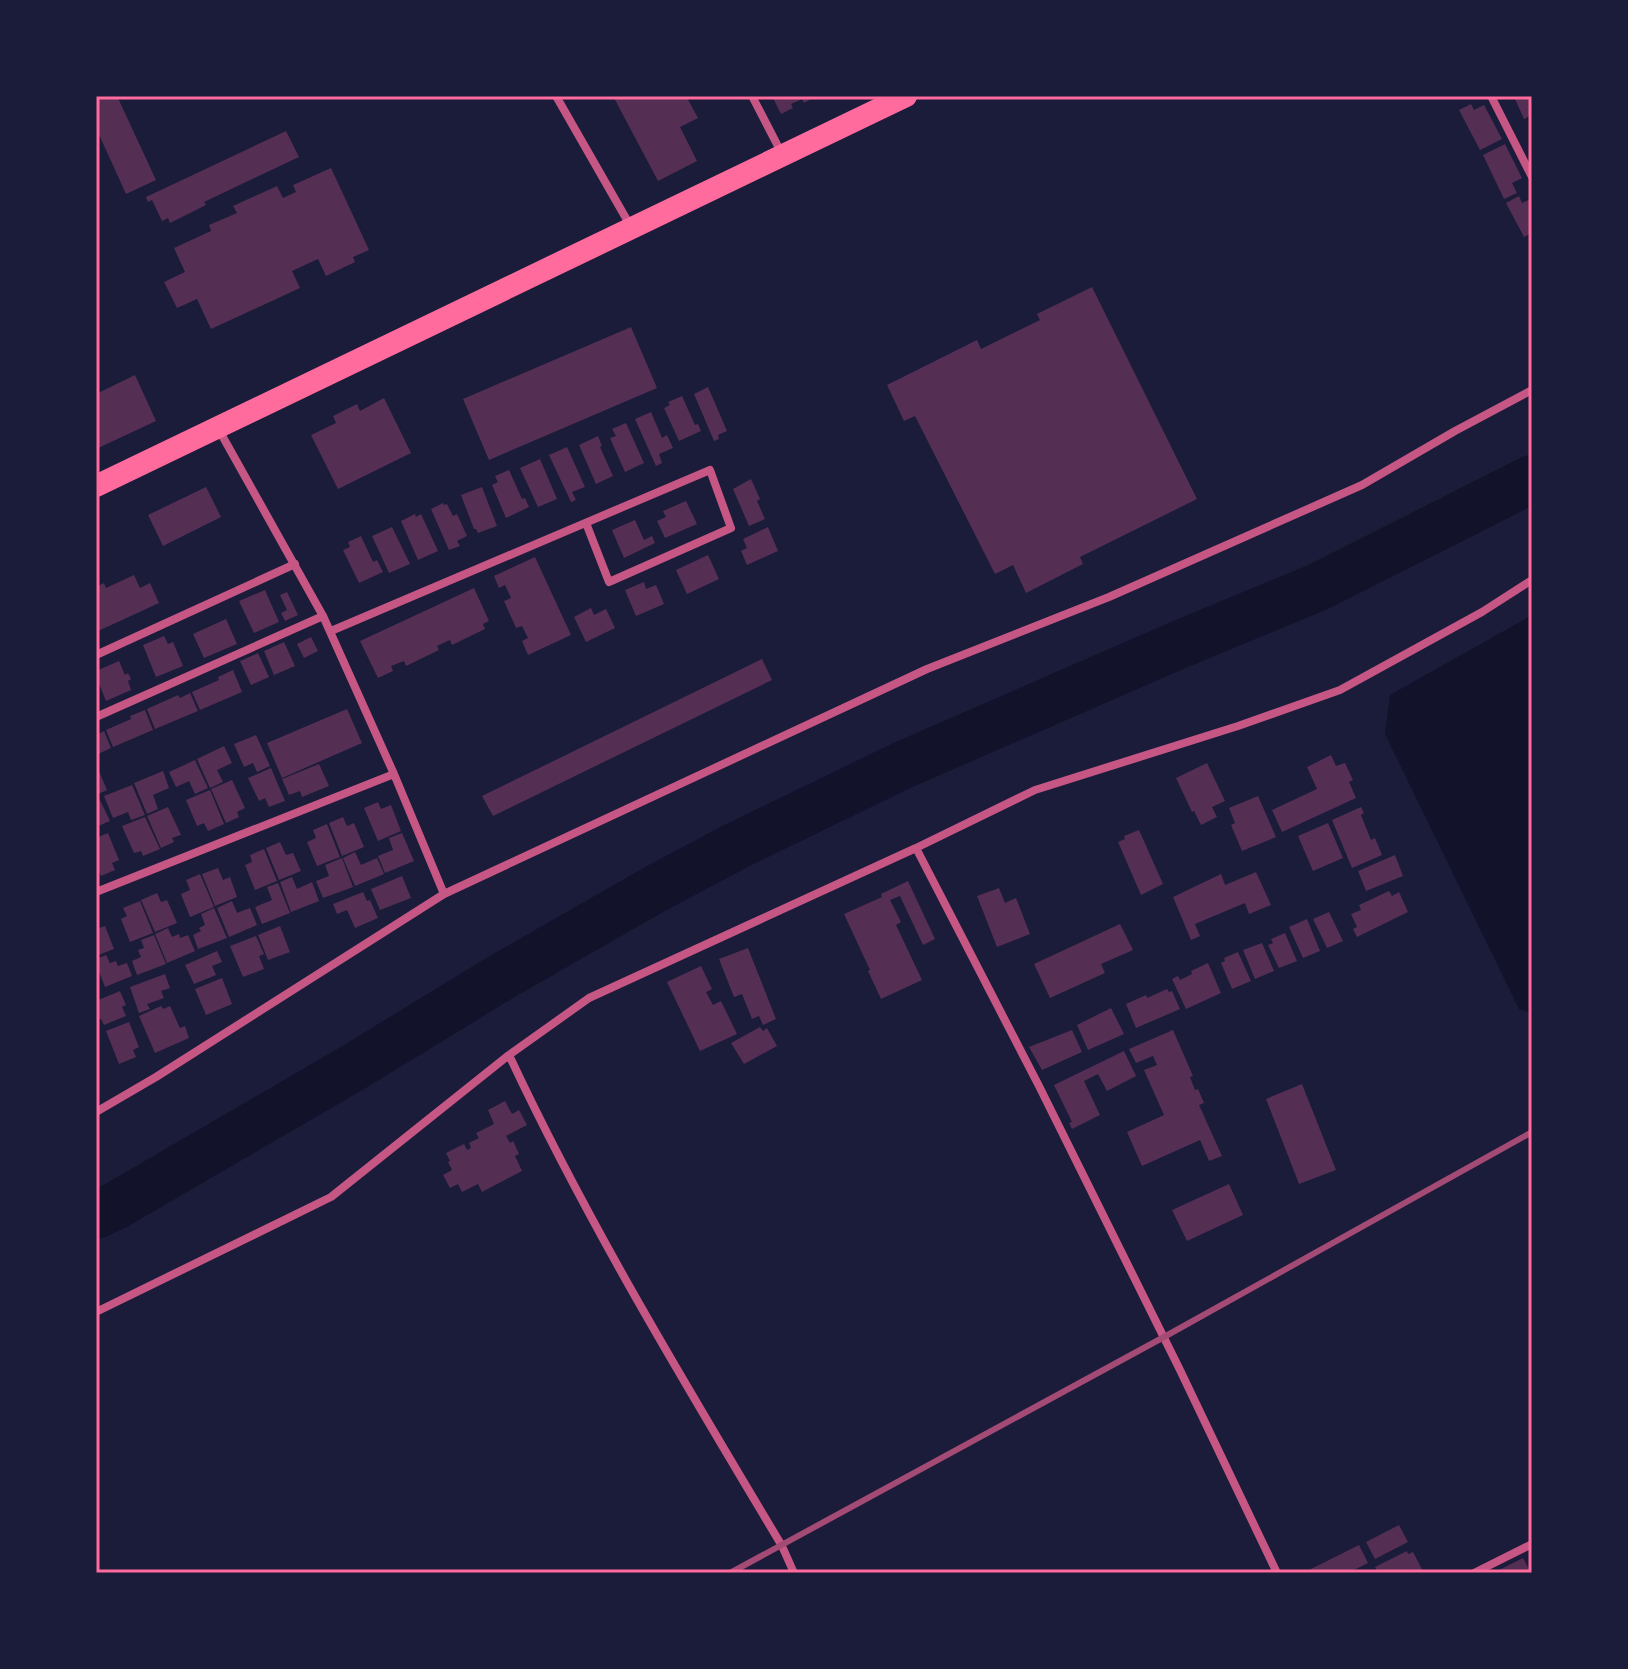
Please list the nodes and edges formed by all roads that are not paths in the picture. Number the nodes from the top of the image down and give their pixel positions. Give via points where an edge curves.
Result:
1 (556, 96) edge
2 (752, 96) edge
3 (906, 96) edge
4 (1491, 96) edge
5 (783, 155) junction
6 (1532, 177) edge
7 (631, 227) junction
8 (1532, 390) edge
9 (218, 428) junction
10 (96, 486) edge
11 (586, 523) junction
12 (295, 564) junction
13 (1532, 580) edge
14 (323, 616) junction
15 (331, 631) junction
16 (96, 655) edge
17 (96, 717) edge
18 (394, 774) junction
19 (916, 848) junction
20 (96, 892) edge
21 (444, 894) junction
22 (509, 1055) junction
23 (96, 1112) edge
24 (96, 1312) edge
25 (1532, 1544) edge
26 (794, 1573) edge
27 (1277, 1573) edge
28 (1474, 1573) edge

1 - 7 street
2 - 5 street
3 - 5 highway
4 - 6 street
5 - 7 highway
7 - 9 highway
8 - 21 street via 1362,485 1109,597 927,669
9 - 10 highway
9 - 12 street
11 - 11 street via 710,470 731,528 609,582
11 - 15 street
12 - 14 street
12 - 16 street
13 - 19 street via 1340,690 1035,790
14 - 15 street
14 - 17 street
15 - 18 street
18 - 20 street
18 - 21 street
19 - 22 street via 589,998
19 - 27 street via 1187,1383
21 - 23 street
22 - 24 street via 331,1197
22 - 26 street via 626,1279
25 - 28 street

